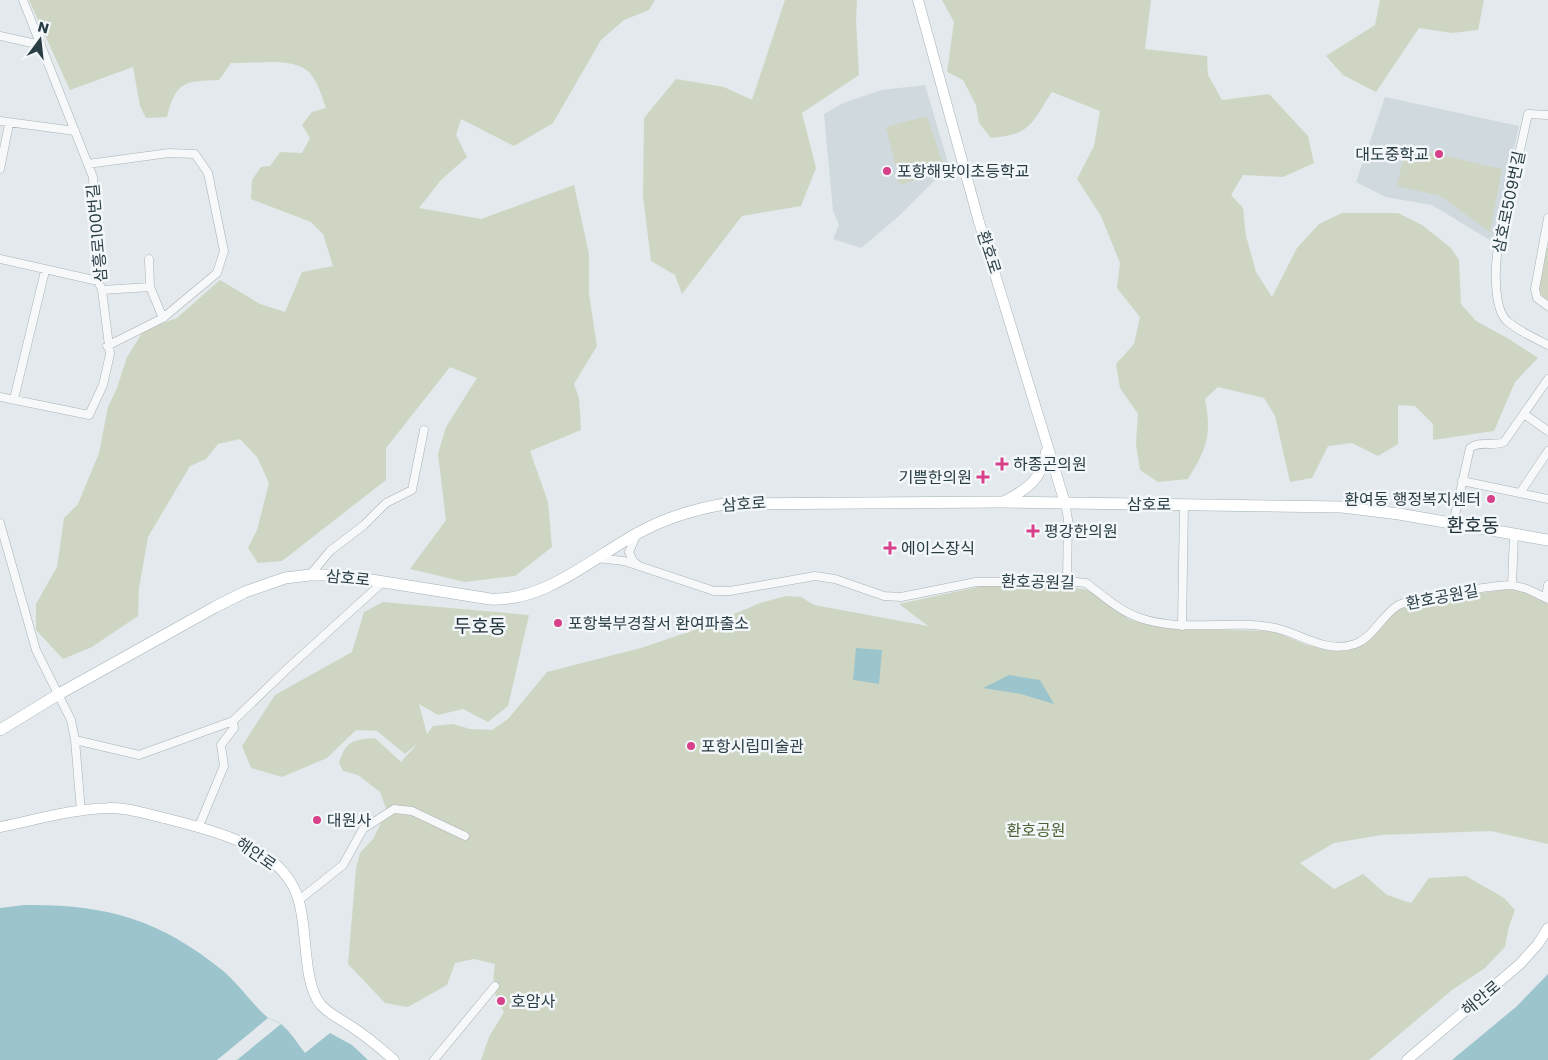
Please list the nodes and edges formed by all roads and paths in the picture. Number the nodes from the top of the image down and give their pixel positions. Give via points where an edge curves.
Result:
1 (23, 0) edge
2 (918, 0) edge
3 (0, 36) edge
4 (41, 46) junction
5 (1548, 115) edge
6 (0, 121) edge
7 (10, 124) junction
8 (75, 131) junction
9 (88, 164) junction
10 (0, 169) edge
11 (1548, 218) edge
12 (0, 259) edge
13 (150, 259) dead end
14 (46, 271) junction
15 (98, 281) junction
16 (150, 287) junction
17 (102, 290) junction
18 (1548, 306) edge
19 (163, 318) junction
20 (1548, 345) edge
21 (107, 346) junction
22 (1548, 379) edge
23 (0, 397) edge
24 (14, 399) junction
25 (1524, 414) junction
26 (424, 430) dead end
27 (1548, 431) edge
28 (1046, 449) junction
29 (1548, 451) edge
30 (1462, 481) junction
31 (1520, 493) junction
32 (1548, 499) edge
33 (1003, 502) junction
34 (1064, 503) junction
35 (1184, 504) junction
36 (0, 523) edge
37 (1453, 524) junction
38 (639, 532) junction
39 (1514, 535) junction
40 (1548, 541) edge
41 (3, 549) edge
42 (595, 558) junction
43 (640, 566) junction
44 (310, 575) junction
45 (383, 582) junction
46 (1067, 582) junction
47 (1512, 585) junction
48 (1548, 585) edge
49 (1547, 598) edge
50 (1182, 626) junction
51 (59, 694) junction
52 (233, 721) junction
53 (0, 730) edge
54 (75, 740) junction
55 (81, 811) junction
56 (199, 826) junction
57 (1, 827) edge
58 (465, 836) dead end
59 (298, 900) junction
60 (1548, 928) edge
61 (495, 986) dead end
62 (394, 1060) edge
63 (434, 1060) edge
64 (1407, 1060) edge

1 - 4 street, 삼흥로100번길
2 - 28 street, 환호로
3 - 4 street
4 - 8 street, 삼흥로100번길
5 - 20 street, 삼호로509번길 via 1528,114 1496,267 1498,304 1503,316
6 - 7 street
7 - 8 street
7 - 10 street
8 - 9 street, 삼흥로100번길
9 - 15 street, 삼흥로100번길 via 93,177
9 - 19 street via 169,153 195,154 204,164 224,251 217,273
11 - 18 street via 1535,289 1537,298
12 - 14 street
13 - 16 street
14 - 15 street
14 - 24 street
15 - 17 street, 삼흥로100번길
16 - 17 street
16 - 19 street
17 - 21 street, 삼흥로100번길
19 - 21 street
21 - 24 street, 삼흥로100번길 via 110,354 103,385 89,415
22 - 25 street
23 - 24 street
25 - 27 street
25 - 30 street via 1504,442 1477,444 1470,448
26 - 44 street via 412,490 386,503 330,551
28 - 33 street via 1043,468 1034,482
28 - 34 street, 환호로
29 - 31 street
30 - 31 street
30 - 37 street
31 - 32 street
33 - 34 main road, 삼호로
33 - 38 main road, 삼호로 via 741,502 698,509
34 - 35 main road, 삼호로
34 - 46 street via 1068,519
35 - 37 main road, 삼호로 via 1342,507
35 - 50 street
36 - 41 street
37 - 39 main road, 삼호로
38 - 42 main road, 삼호로
38 - 43 street via 629,552 633,562
39 - 40 main road, 삼호로
39 - 47 street
41 - 51 street via 36,650
42 - 43 street, 환호공원길
42 - 45 main road, 삼호로 via 544,588 512,599 490,599
43 - 46 street, 환호공원길 via 714,591 815,576 890,598 976,582
44 - 45 main road, 삼호로 via 340,575
44 - 51 main road, 삼호로 via 276,581 231,598
45 - 52 street
46 - 50 street, 환호공원길 via 1086,584 1139,618
47 - 49 street, 환호공원길
47 - 50 street, 환호공원길 via 1408,601 1391,610 1362,640 1346,646 1320,644 1270,627
48 - 49 street
51 - 53 main road, 삼호로
51 - 54 street via 71,720
52 - 54 street via 139,755
52 - 56 street via 234,728 221,745 224,766
54 - 55 street
55 - 56 street, 해안로 via 118,808
55 - 57 street, 해안로
56 - 59 street, 해안로 via 229,836 257,852 284,874
58 - 59 street via 412,811 394,809 363,829 338,870
59 - 62 street, 해안로 via 311,979 318,999 326,1010 363,1034
60 - 64 street, 해안로 via 1520,964
61 - 63 street

